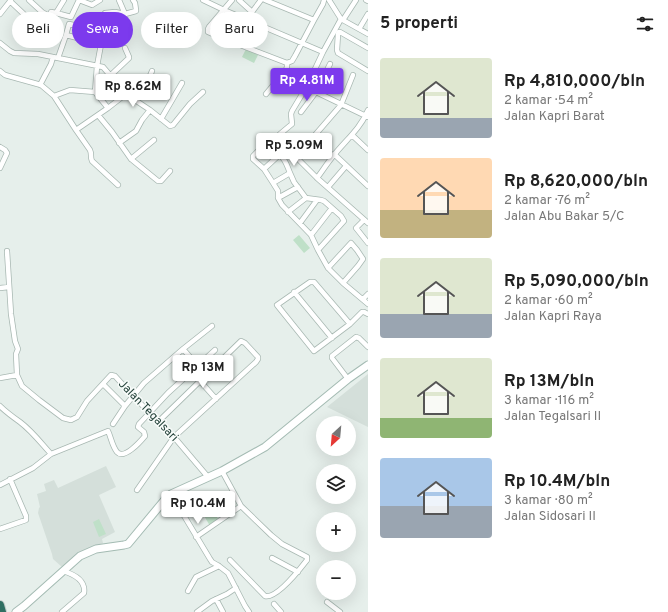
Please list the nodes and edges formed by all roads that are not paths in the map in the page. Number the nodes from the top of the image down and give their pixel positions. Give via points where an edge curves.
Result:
1 (10, 0) edge
2 (29, 0) edge
3 (64, 0) edge
4 (79, 0) edge
5 (100, 0) edge
6 (119, 0) edge
7 (133, 0) edge
8 (203, 0) edge
9 (232, 0) edge
10 (239, 0) edge
11 (261, 0) edge
12 (265, 0) edge
13 (329, 0) edge
14 (356, 0) edge
15 (323, 2) edge
16 (224, 10) junction
17 (1, 11) edge
18 (22, 12) edge
19 (43, 12) edge
20 (57, 12) edge
21 (124, 12) edge
22 (132, 12) edge
23 (229, 12) edge
24 (252, 12) joint
25 (368, 14) edge
26 (64, 15) edge
27 (314, 20) junction
28 (342, 20) junction
29 (72, 25) edge
30 (268, 28) edge
31 (359, 29) junction
32 (368, 34) edge
33 (66, 35) junction
34 (72, 37) edge
35 (0, 43) edge
36 (302, 43) junction
37 (100, 48) edge
38 (125, 48) dead end
39 (368, 48) edge
40 (322, 54) junction
41 (55, 58) junction
42 (287, 63) junction
43 (330, 64) dead end
44 (97, 66) junction
45 (0, 71) edge
46 (152, 71) dead end
47 (368, 71) edge
48 (354, 74) dead end
49 (111, 75) junction
50 (182, 82) dead end
51 (40, 85) junction
52 (307, 86) junction
53 (95, 92) junction
54 (203, 92) dead end
55 (316, 92) junction
56 (126, 94) junction
57 (266, 94) dead end
58 (54, 96) junction
59 (135, 99) junction
60 (341, 105) junction
61 (108, 108) junction
62 (150, 110) junction
63 (301, 112) dead end
64 (367, 114) edge
65 (98, 115) junction
66 (161, 119) junction
67 (76, 130) junction
68 (280, 134) dead end
69 (352, 135) junction
70 (154, 140) dead end
71 (119, 143) junction
72 (0, 147) edge
73 (262, 147) dead end
74 (368, 150) edge
75 (334, 154) junction
76 (131, 159) junction
77 (346, 166) junction
78 (0, 168) edge
79 (264, 169) junction
80 (170, 170) dead end
81 (290, 173) junction
82 (317, 178) junction
83 (273, 183) junction
84 (118, 185) dead end
85 (368, 186) edge
86 (298, 187) junction
87 (328, 187) junction
88 (278, 198) junction
89 (306, 198) junction
90 (317, 200) junction
91 (332, 208) junction
92 (288, 212) junction
93 (366, 221) edge
94 (300, 223) junction
95 (341, 224) junction
96 (344, 229) dead end
97 (311, 235) junction
98 (368, 243) edge
99 (318, 250) junction
100 (7, 251) dead end
101 (328, 268) junction
102 (343, 283) junction
103 (9, 287) junction
104 (0, 288) edge
105 (294, 292) junction
106 (368, 294) edge
107 (363, 299) junction
108 (368, 304) edge
109 (368, 314) edge
110 (350, 324) junction
111 (212, 326) dead end
112 (332, 338) junction
113 (368, 347) edge
114 (183, 349) junction
115 (215, 350) dead end
116 (197, 365) junction
117 (368, 365) edge
118 (17, 375) junction
119 (0, 378) edge
120 (348, 379) junction
121 (200, 381) junction
122 (103, 384) junction
123 (133, 396) junction
124 (216, 399) junction
125 (0, 406) edge
126 (125, 406) junction
127 (149, 412) junction
128 (158, 422) junction
129 (113, 424) dead end
130 (174, 437) junction
131 (52, 454) junction
132 (222, 471) junction
133 (208, 477) junction
134 (10, 479) junction
135 (0, 485) edge
136 (137, 490) dead end
137 (171, 494) junction
138 (241, 506) junction
139 (0, 530) edge
140 (196, 537) junction
141 (272, 558) dead end
142 (230, 560) dead end
143 (219, 566) junction
144 (237, 568) junction
145 (63, 571) junction
146 (298, 572) junction
147 (228, 573) junction
148 (236, 588) junction
149 (188, 591) dead end
150 (216, 598) junction
151 (327, 602) dead end
152 (274, 604) dead end
153 (0, 606) edge
154 (2, 612) edge
155 (16, 612) edge
156 (62, 612) edge
157 (197, 612) edge
158 (223, 612) edge
159 (249, 612) edge
160 (281, 612) edge
161 (340, 612) edge

1 - 17 street
1 - 18 street
2 - 19 street
3 - 20 street
4 - 5 street via 92,5
4 - 26 street via 71,17
6 - 21 street
7 - 22 street via 136,11
8 - 16 street
9 - 16 street
10 - 24 street
11 - 24 street
12 - 27 street
13 - 28 street
14 - 28 street
15 - 27 street
16 - 23 street
16 - 42 street via 209,27 208,32
25 - 31 street
27 - 36 street
28 - 31 street
28 - 40 street
29 - 33 street via 69,24
30 - 36 street
31 - 32 street
33 - 34 street
33 - 41 street
35 - 41 street via 14,53
36 - 40 street
36 - 42 street via 292,61
37 - 44 street
38 - 49 street via 129,58
39 - 47 street via 339,32 338,53
40 - 52 street
41 - 44 street
41 - 51 street
42 - 57 street via 286,70
43 - 55 street
44 - 49 street
44 - 53 street
45 - 51 street via 5,75
46 - 59 street
48 - 60 street
49 - 56 street
50 - 66 street
51 - 58 street
52 - 55 street
52 - 68 street via 292,111 292,124
53 - 58 street via 70,90
53 - 61 street
54 - 66 street via 172,126
55 - 60 street
55 - 63 street
56 - 59 street
56 - 61 street
58 - 67 street
59 - 62 street
60 - 64 street
60 - 82 street via 298,152 297,157
61 - 65 street
62 - 66 street
62 - 71 street via 136,131
64 - 69 street
65 - 67 street
65 - 71 street
67 - 84 street via 90,150 92,161
69 - 74 street
69 - 75 street
70 - 76 street
71 - 76 street
72 - 78 street via 7,153
73 - 79 street via 253,159
75 - 77 street
75 - 82 street
76 - 80 street via 158,181
77 - 85 street
77 - 87 street
79 - 81 street via 280,155
79 - 83 street
81 - 83 street
81 - 86 street
82 - 87 street
83 - 88 street via 278,191
86 - 88 street
86 - 89 street
87 - 93 street
88 - 92 street
89 - 90 street
89 - 92 street
90 - 91 street via 324,201
90 - 94 street
91 - 95 street via 344,221
91 - 97 street
92 - 94 street
93 - 98 street via 356,228
94 - 97 street
95 - 96 street
95 - 99 street
97 - 99 street
99 - 101 street
100 - 103 street
101 - 102 street
101 - 102 street via 351,243 363,259
102 - 107 street
103 - 104 street
103 - 118 street via 18,349
105 - 110 street via 314,282
105 - 112 street
105 - 112 street via 277,305 298,332 314,351
106 - 107 street
107 - 108 street
109 - 110 street via 362,312
110 - 112 street
111 - 114 street
113 - 120 street via 356,337 332,356
114 - 116 street
114 - 123 street
115 - 116 street
116 - 127 street
117 - 120 street
118 - 119 street
118 - 122 street, Jalan Tegalsari via 22,386 63,418 71,420 77,417 87,401
120 - 132 street via 265,447
121 - 124 street
121 - 124 street via 236,345 241,341 245,342 258,359
121 - 128 street
122 - 123 street, Jalan Tegalsari via 113,375
122 - 126 street
123 - 126 street
123 - 127 street, Jalan Tegalsari
124 - 130 street
125 - 131 street via 26,427
126 - 129 street
127 - 128 street, Jalan Tegalsari
127 - 131 street via 138,425 145,436 138,445 125,453 118,453 108,431
128 - 130 street, Jalan Tegalsari
130 - 133 street, Jalan Tegalsari
130 - 136 street
131 - 134 street
132 - 133 street
132 - 138 street
133 - 137 street
134 - 135 street
134 - 139 street via 27,518
137 - 140 street
137 - 145 street via 128,544 88,552
138 - 140 street
138 - 146 street via 282,544 306,557 307,560
140 - 143 street via 212,562
141 - 146 street
142 - 144 street
143 - 147 street
143 - 149 street via 196,577
144 - 146 street via 267,597 277,593
144 - 147 street
145 - 155 street
145 - 156 street via 78,576 85,590
147 - 148 street
148 - 150 street
148 - 159 street
150 - 157 street
150 - 158 street
151 - 161 street
152 - 160 street
153 - 154 highway

